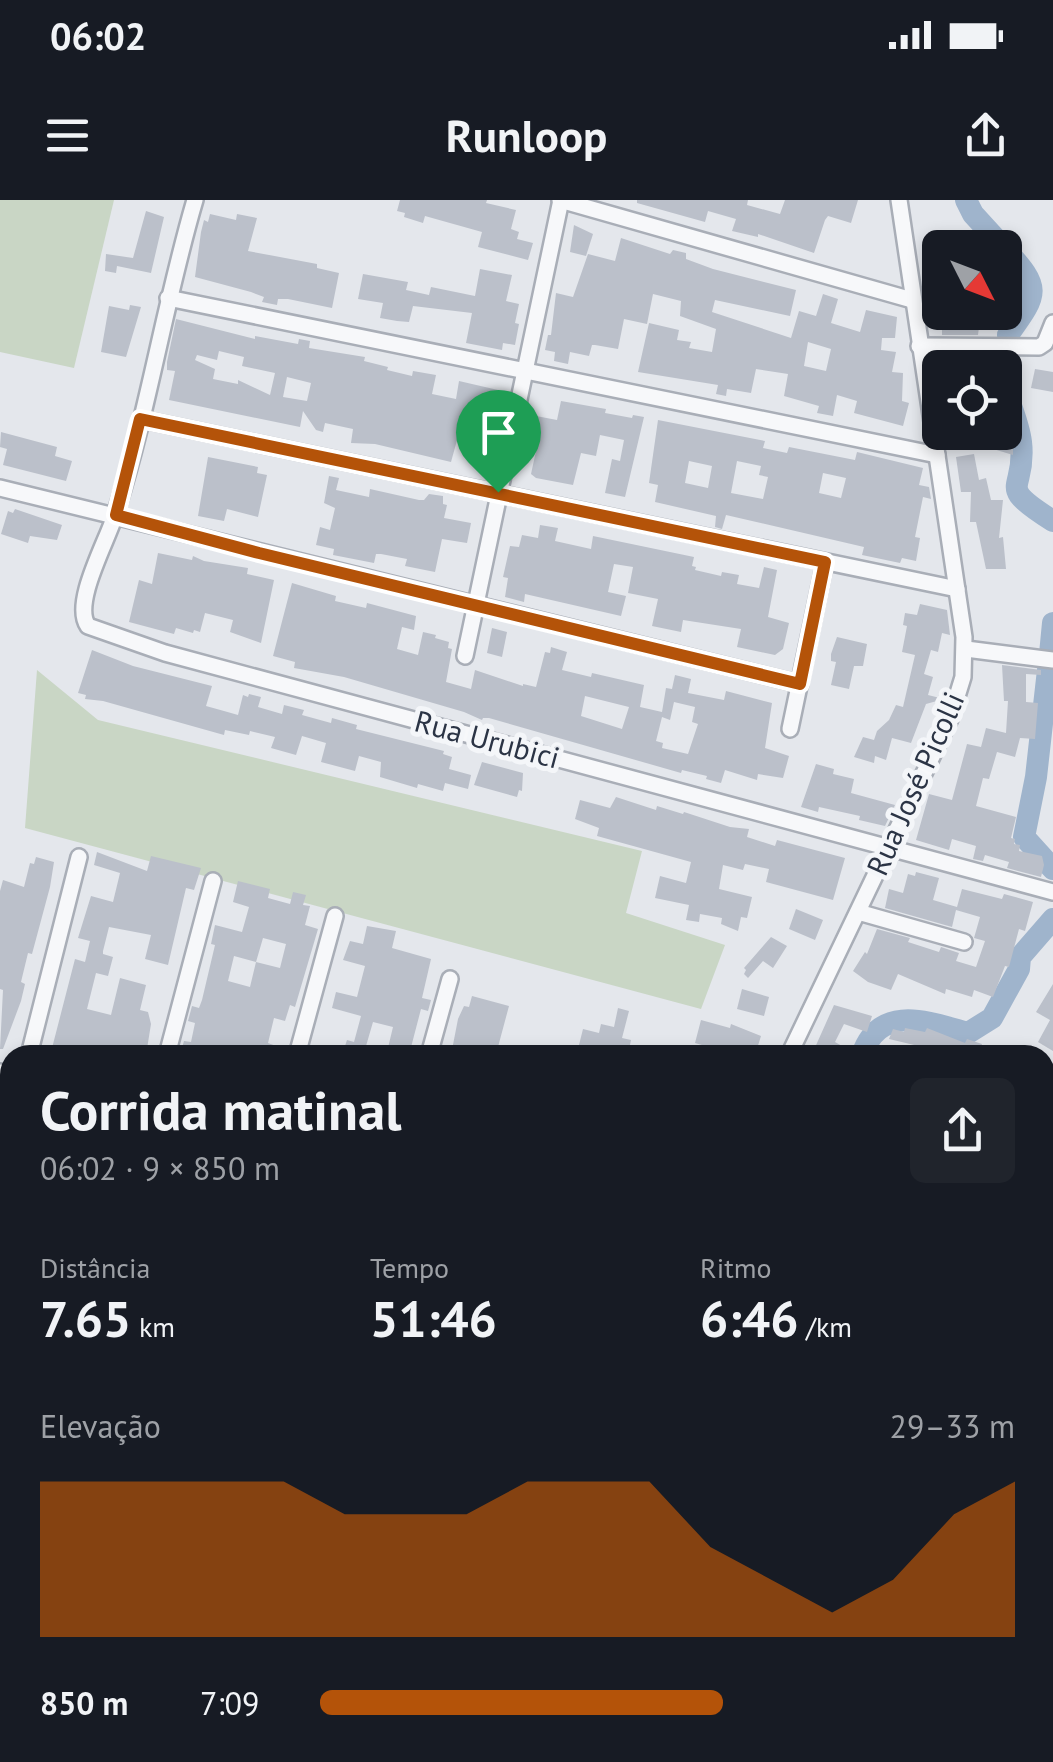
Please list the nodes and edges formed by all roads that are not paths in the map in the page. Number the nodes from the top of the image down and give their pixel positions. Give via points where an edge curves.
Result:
1 (195, 200) edge
2 (561, 200) edge
3 (898, 200) edge
4 (168, 298) junction
5 (912, 300) junction
6 (1053, 323) edge
7 (919, 346) junction
8 (523, 370) junction
9 (140, 419) junction
10 (936, 455) junction
11 (0, 488) edge
12 (498, 492) junction
13 (116, 515) junction
14 (825, 562) junction
15 (957, 589) junction
16 (476, 606) junction
17 (966, 649) junction
18 (465, 656) dead end
19 (1053, 660) edge
20 (800, 684) junction
21 (790, 728) dead end
22 (888, 849) junction
23 (78, 857) dead end
24 (213, 881) dead end
25 (1053, 892) edge
26 (858, 912) junction
27 (335, 916) dead end
28 (964, 942) dead end
29 (450, 979) dead end
30 (31, 1045) edge
31 (170, 1045) edge
32 (301, 1045) edge
33 (432, 1045) edge
34 (795, 1045) edge

1 - 4 street
2 - 5 street
2 - 8 street
3 - 5 street, Rua José Picolli
4 - 8 street
4 - 9 street
5 - 7 street, Rua José Picolli
6 - 7 street via 1039,347
7 - 10 street, Rua José Picolli
8 - 10 street
8 - 12 street
9 - 12 street
9 - 13 street
10 - 15 street, Rua José Picolli
11 - 13 street
12 - 14 street
12 - 16 street
13 - 16 street
13 - 22 street, Rua Urubici via 83,603 88,626 165,653
14 - 15 street
14 - 20 street
15 - 17 street, Rua José Picolli
16 - 18 street
16 - 20 street
17 - 19 street
17 - 22 street, Rua José Picolli via 950,719
20 - 21 street
22 - 25 street, Rua Urubici
22 - 26 street, Rua José Picolli
23 - 30 street
24 - 31 street
26 - 28 street
26 - 34 street, Rua José Picolli
27 - 32 street
29 - 33 street

